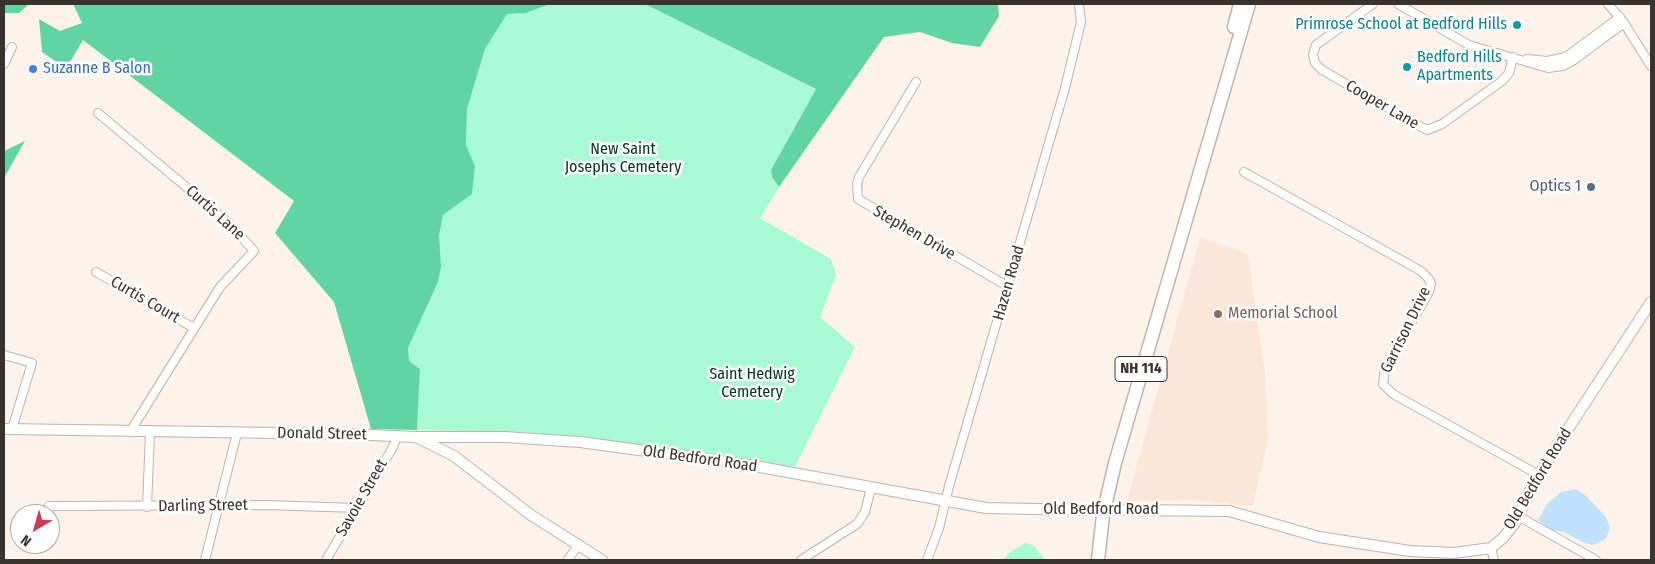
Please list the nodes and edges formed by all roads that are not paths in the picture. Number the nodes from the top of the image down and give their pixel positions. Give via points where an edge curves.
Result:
1 (1079, 4) edge
2 (1240, 4) edge
3 (1249, 4) edge
4 (1372, 4) edge
5 (1398, 4) edge
6 (1608, 4) edge
7 (1622, 20) junction
8 (12, 47) dead end
9 (1512, 57) junction
10 (4, 64) edge
11 (1651, 66) edge
12 (916, 82) dead end
13 (98, 113) dead end
14 (1244, 172) dead end
15 (1197, 180) junction
16 (96, 272) dead end
17 (1007, 286) junction
18 (1651, 302) edge
19 (194, 328) junction
20 (4, 355) edge
21 (6, 430) edge
22 (130, 432) junction
23 (150, 432) junction
24 (237, 433) junction
25 (397, 436) junction
26 (452, 436) junction
27 (416, 437) junction
28 (454, 456) junction
29 (1539, 475) junction
30 (871, 488) junction
31 (946, 502) junction
32 (219, 505) junction
33 (60, 506) edge
34 (147, 507) junction
35 (357, 508) junction
36 (1518, 516) junction
37 (578, 545) junction
38 (1491, 548) junction
39 (205, 560) edge
40 (326, 560) edge
41 (568, 560) edge
42 (602, 560) edge
43 (801, 560) edge
44 (927, 560) edge
45 (1098, 560) edge
46 (1494, 560) edge
47 (1596, 560) edge

1 - 17 street, Hazen Road via 1081,22 1077,44
2 - 15 main road, NH 114 via 1200,157
3 - 15 main road, NH 114
4 - 9 street, Cooper Lane via 1316,46 1313,54 1315,63 1427,130 1442,124 1502,81 1509,73
5 - 9 street via 1469,45
6 - 7 street
7 - 9 street via 1585,54 1563,66 1541,66
7 - 11 street
8 - 10 street
12 - 17 street, Stephen Drive via 859,177 858,199
13 - 19 street, Curtis Lane via 228,222 254,251 220,287
14 - 29 street, Garrison Drive via 1421,271 1428,278 1431,283 1429,292 1385,368 1383,384 1393,394
15 - 45 main road, NH 114 via 1115,462
16 - 19 street, Curtis Court
17 - 31 street, Hazen Road
18 - 29 street, Old Bedford Road
19 - 22 street, Curtis Lane
20 - 21 street via 32,363
21 - 22 street, Donald Street
22 - 23 street, Donald Street
23 - 24 street, Donald Street
23 - 34 street
24 - 25 street, Donald Street
24 - 32 street
25 - 27 street, Donald Street
25 - 35 street, Savoie Street
26 - 27 street, Old Bedford Road
26 - 28 street via 450,445
26 - 30 street, Old Bedford Road via 534,438 660,452
27 - 28 street, Donald Street
28 - 37 street, Donald Street via 531,515
29 - 36 street, Old Bedford Road
30 - 31 street, Old Bedford Road
30 - 43 street via 865,512 857,524
31 - 38 street, Old Bedford Road, bridge via 1003,510 1229,511 1319,538 1454,553
31 - 44 street, Hazen Road
32 - 34 street, Darling Street
32 - 35 street, Darling Street
32 - 39 street
33 - 34 street, Darling Street
35 - 40 street, Savoie Street
36 - 38 street, Old Bedford Road via 1508,532
36 - 47 street
37 - 41 street
37 - 42 street, Donald Street
38 - 46 street

